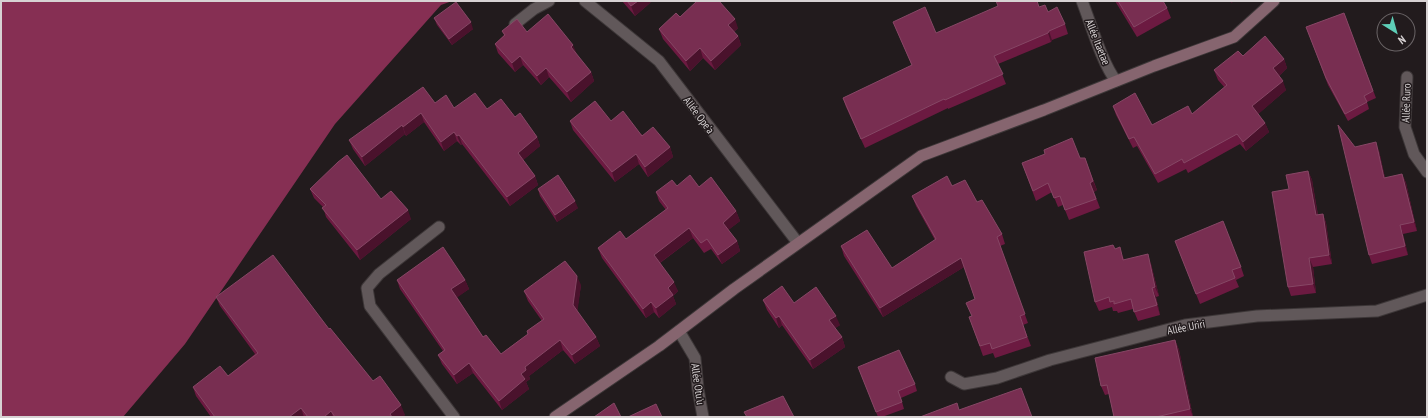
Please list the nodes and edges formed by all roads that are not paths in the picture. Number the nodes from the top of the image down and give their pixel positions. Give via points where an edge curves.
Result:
1 (548, 1) edge
2 (584, 1) edge
3 (1082, 1) edge
4 (1274, 1) edge
5 (515, 24) edge
6 (1407, 77) dead end
7 (1116, 81) junction
8 (1427, 172) edge
9 (439, 227) dead end
10 (798, 243) junction
11 (1427, 295) edge
12 (679, 331) junction
13 (951, 377) dead end
14 (454, 417) edge
15 (555, 417) edge
16 (703, 417) edge

1 - 5 street
2 - 10 street, Allée Ope'a via 659,62
3 - 7 street, Allée Itaetae via 1106,63
4 - 7 main road via 1234,37
6 - 8 street, Allée Ruro via 1405,127 1414,154
7 - 10 main road via 922,156
9 - 14 street via 379,274 367,288 367,292 370,306
10 - 12 main road
11 - 13 street, Allée Uriri via 1377,311 1257,316 1185,325 1050,360 997,378 964,384
12 - 15 main road
12 - 16 street, Allée Otu'u via 695,358

